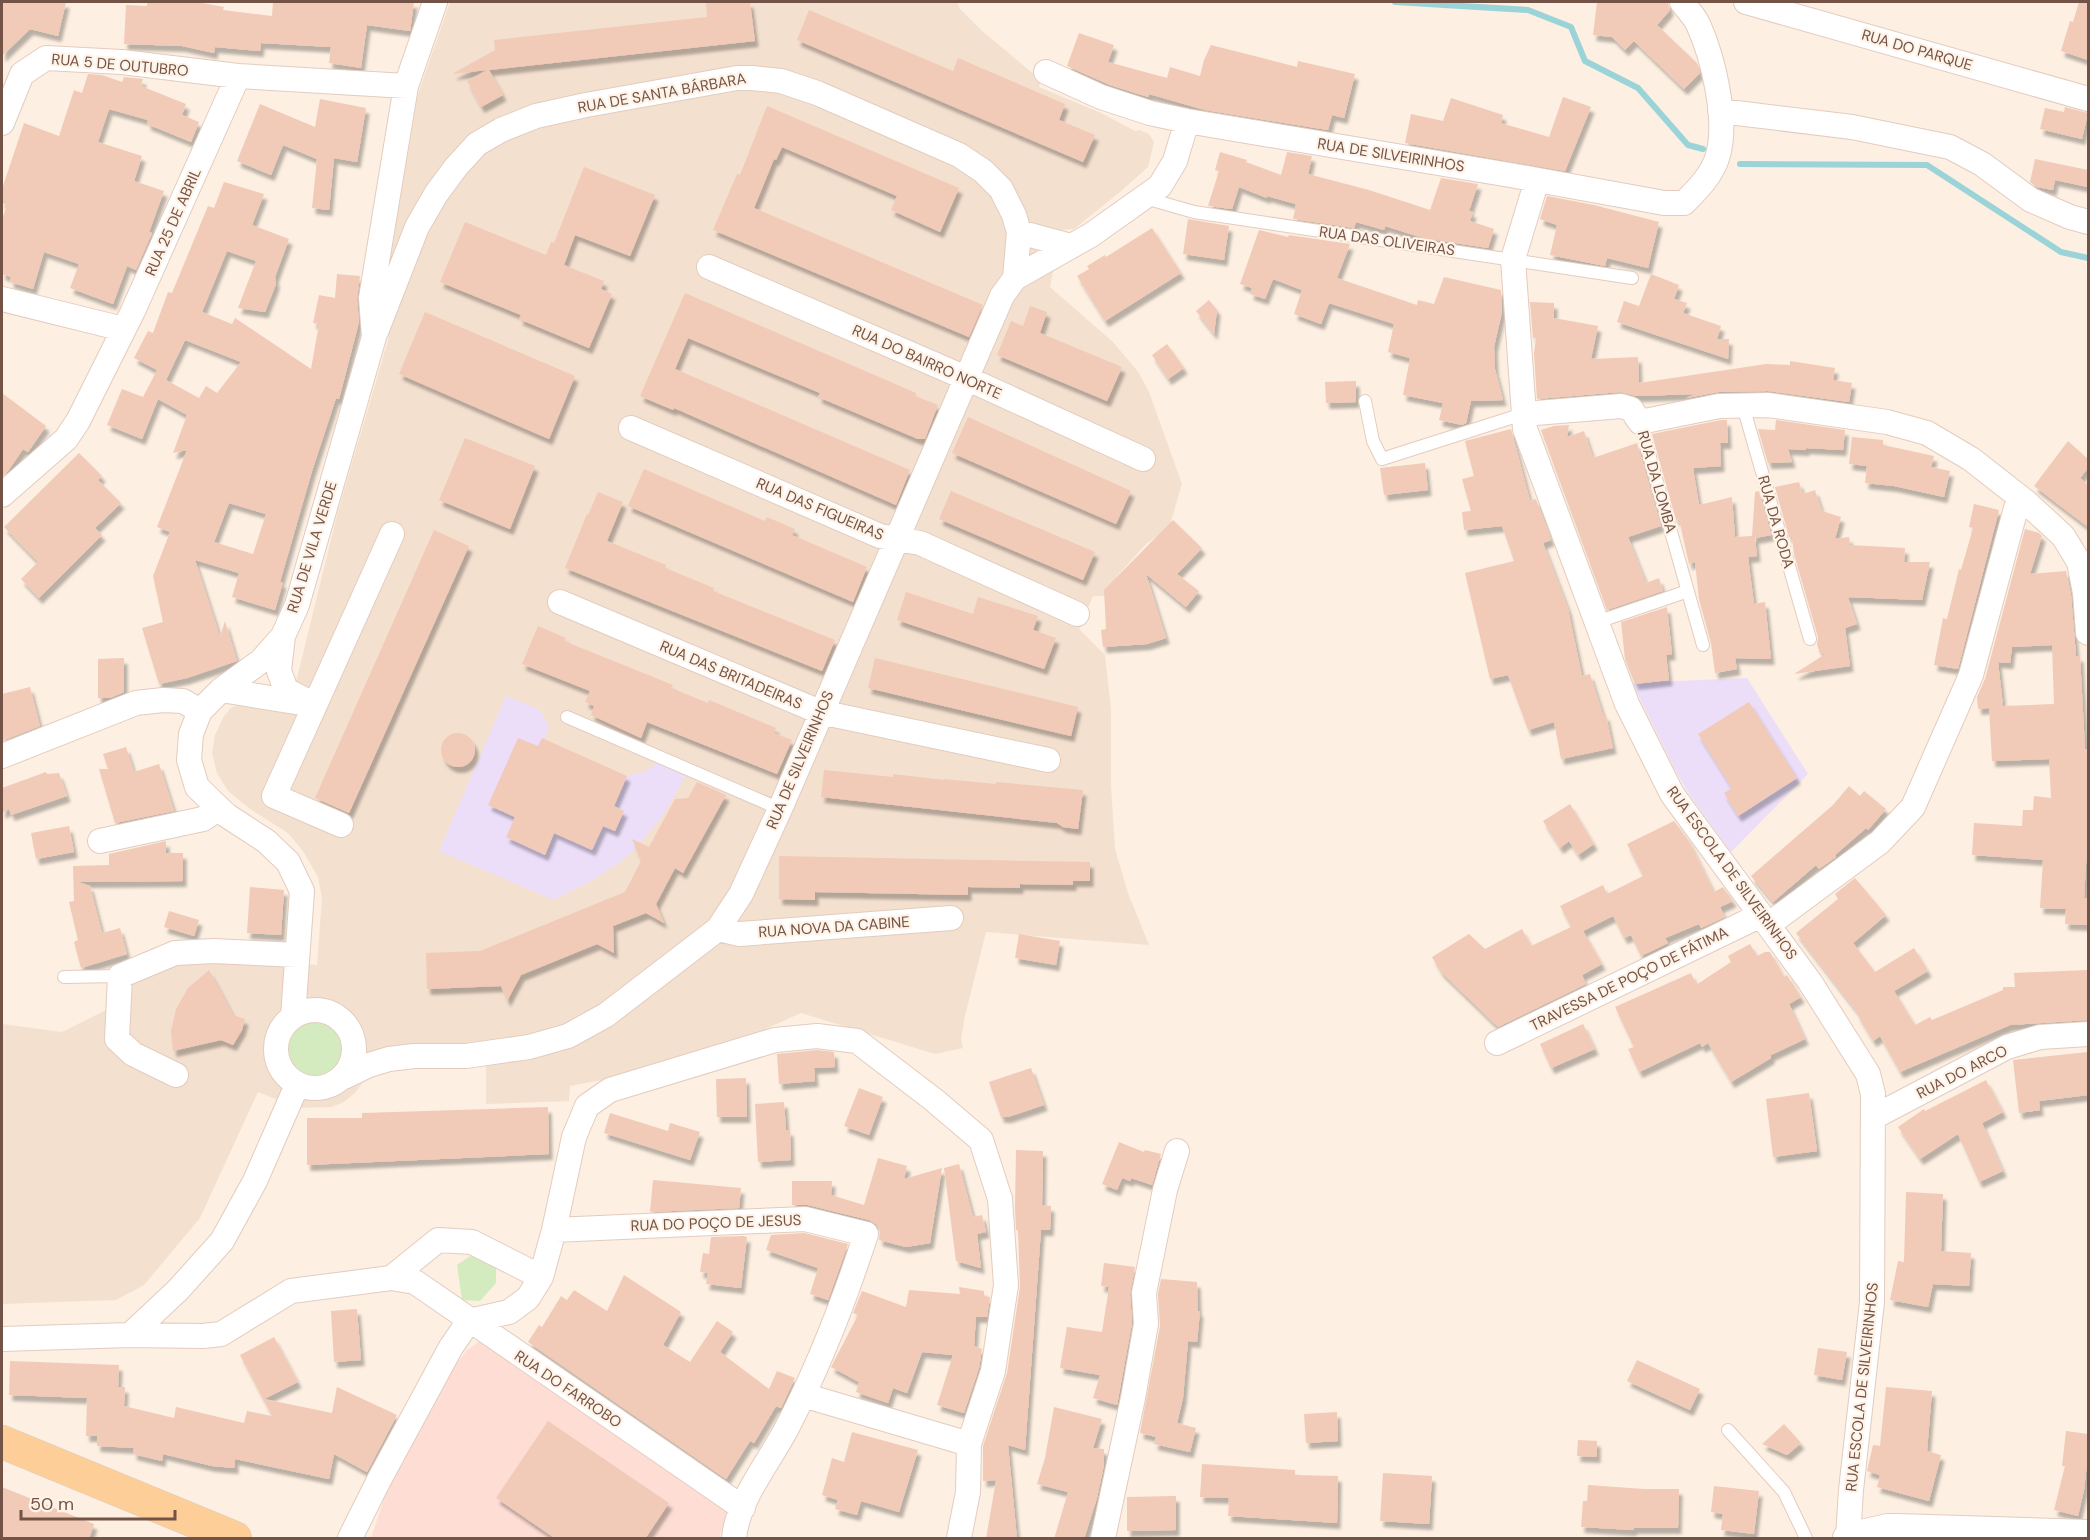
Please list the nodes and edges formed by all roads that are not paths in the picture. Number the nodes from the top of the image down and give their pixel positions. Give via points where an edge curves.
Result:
1 (435, 2) edge
2 (1682, 2) edge
3 (1746, 2) edge
4 (1815, 11) edge
5 (1046, 72) dead end
6 (238, 76) junction
7 (9, 86) edge
8 (406, 86) junction
9 (2088, 99) edge
10 (1720, 111) junction
11 (1187, 121) junction
12 (2, 123) edge
13 (1537, 180) junction
14 (1143, 197) junction
15 (2088, 222) edge
16 (1018, 232) junction
17 (1071, 246) junction
18 (1513, 260) junction
19 (709, 267) dead end
20 (1015, 278) junction
21 (1632, 278) dead end
22 (2, 299) edge
23 (123, 329) junction
24 (374, 337) junction
25 (966, 378) junction
26 (1365, 401) dead end
27 (1743, 406) junction
28 (1523, 414) junction
29 (1640, 422) junction
30 (631, 428) dead end
31 (1143, 459) dead end
32 (2, 495) edge
33 (2019, 497) junction
34 (392, 534) dead end
35 (896, 539) junction
36 (1688, 591) junction
37 (560, 602) dead end
38 (1077, 614) dead end
39 (1597, 622) junction
40 (2088, 633) edge
41 (283, 636) junction
42 (1810, 639) dead end
43 (1703, 645) dead end
44 (221, 690) junction
45 (314, 705) junction
46 (200, 711) junction
47 (820, 712) junction
48 (567, 717) dead end
49 (2, 756) edge
50 (1048, 760) dead end
51 (219, 808) junction
52 (780, 809) junction
53 (341, 825) dead end
54 (100, 841) dead end
55 (951, 918) dead end
56 (1764, 920) junction
57 (718, 929) junction
58 (297, 955) junction
59 (120, 976) junction
60 (64, 977) dead end
61 (293, 1017) junction
62 (351, 1032) junction
63 (2088, 1034) edge
64 (1497, 1043) dead end
65 (414, 1056) junction
66 (176, 1075) dead end
67 (344, 1077) junction
68 (297, 1085) junction
69 (1874, 1117) junction
70 (1177, 1151) dead end
71 (554, 1230) junction
72 (541, 1276) junction
73 (391, 1278) junction
74 (469, 1321) junction
75 (130, 1335) junction
76 (2, 1339) edge
77 (803, 1395) junction
78 (1728, 1430) dead end
79 (2, 1442) edge
80 (969, 1444) junction
81 (743, 1508) junction
82 (2088, 1535) edge
83 (235, 1539) edge
84 (350, 1539) edge
85 (734, 1539) edge
86 (959, 1539) edge
87 (1103, 1539) edge
88 (1806, 1539) edge
89 (1848, 1539) edge

1 - 8 street, RUA DE VILA VERDE
2 - 10 street via 1697,23 1715,75
3 - 4 street, RUA DO PARQUE
4 - 9 street, RUA DO PARQUE
5 - 11 street, RUA DE SILVEIRINHOS via 1111,100
6 - 7 street, RUA 5 DE OUTUBRO via 122,62 46,58
6 - 8 street
6 - 23 street, RUA 25 DE ABRIL
7 - 12 street, RUA 5 DE OUTUBRO
8 - 24 street, RUA DE VILA VERDE via 371,297
10 - 13 street, RUA DE SILVEIRINHOS via 1718,156 1704,184 1684,203 1664,203
10 - 15 street via 1852,127 1950,147 1982,164 2031,200
11 - 13 street, RUA DE SILVEIRINHOS
11 - 14 street via 1175,161 1160,186
13 - 18 street, RUA ESCOLA DE SILVEIRINHOS
14 - 17 street
14 - 18 lane, RUA DAS OLIVEIRAS via 1194,212
16 - 17 street
16 - 20 street, RUA DE SANTA BÁRBARA
16 - 24 street, RUA DE SANTA BÁRBARA via 1001,189 959,155 817,93 782,81 738,78 536,116 477,144 436,194 417,227
17 - 20 street
18 - 21 lane, RUA DAS OLIVEIRAS
18 - 28 street, RUA ESCOLA DE SILVEIRINHOS
19 - 25 street, RUA DO BAIRRO NORTE
20 - 25 street, RUA DE SILVEIRINHOS via 1002,296
22 - 23 street
23 - 32 street, RUA 25 DE ABRIL via 66,439
24 - 41 street, RUA DE VILA VERDE via 297,605
25 - 31 street, RUA DO BAIRRO NORTE
25 - 35 street, RUA DE SILVEIRINHOS
26 - 28 lane via 1382,459
27 - 29 street via 1719,406
27 - 33 street via 1768,405 1829,413 1927,433 1971,459
27 - 42 lane, RUA DA RODA
28 - 29 street, RUA DA LOMBA via 1621,406 1631,409
28 - 39 street, RUA ESCOLA DE SILVEIRINHOS via 1525,429
29 - 36 lane, RUA DA LOMBA
30 - 35 street, RUA DAS FIGUEIRAS via 880,536
33 - 40 street via 2063,536 2079,562
33 - 56 street, TRAVESSA DE POÇO DE FÁTIMA via 1971,675 1913,807 1880,842
34 - 45 street
35 - 38 street, RUA DAS FIGUEIRAS via 920,543
35 - 47 street, RUA DE SILVEIRINHOS
36 - 39 lane
36 - 43 lane, RUA DA LOMBA
37 - 47 street, RUA DAS BRITADEIRAS
39 - 56 street, RUA ESCOLA DE SILVEIRINHOS via 1627,704 1672,794
41 - 44 street, RUA DE VILA VERDE via 261,661
41 - 45 street via 279,671 286,690
44 - 45 street
44 - 46 street, RUA DE VILA VERDE
45 - 53 street via 274,796
46 - 49 street via 183,701 136,703
46 - 51 street, RUA DE VILA VERDE via 191,734 189,760 197,787
47 - 50 street, RUA DAS BRITADEIRAS
47 - 52 street, RUA DE SILVEIRINHOS
48 - 52 lane
51 - 54 street via 203,819
51 - 58 street, RUA DE VILA VERDE via 288,862 302,891
52 - 57 street, RUA DE SILVEIRINHOS via 741,894
55 - 57 street, RUA NOVA DA CABINE via 740,934
56 - 64 street, TRAVESSA DE POÇO DE FÁTIMA
56 - 69 street, RUA ESCOLA DE SILVEIRINHOS via 1810,982 1868,1074
57 - 65 street, RUA DE SILVEIRINHOS via 606,1015 568,1036 529,1047 466,1056
58 - 59 street via 175,953
58 - 61 street, RUA DE VILA VERDE
59 - 60 lane
59 - 66 street via 117,1039 133,1054
61 - 62 street via 318,1010 334,1014
61 - 68 street via 279,1033 275,1048 281,1070
62 - 65 street, RUA DE SILVEIRINHOS via 368,1046
62 - 67 street via 354,1060
63 - 69 street, RUA DO ARCO via 2040,1037 2007,1047
65 - 67 street, RUA DE SILVEIRINHOS via 369,1065
67 - 68 street via 322,1089
68 - 75 street via 255,1181 222,1241
69 - 89 street, RUA ESCOLA DE SILVEIRINHOS via 1872,1302
70 - 87 street via 1144,1293 1146,1324
71 - 72 street
71 - 77 street, RUA DO POÇO DE JESUS via 805,1219 867,1234 848,1291
71 - 80 street via 574,1137 587,1106 610,1090 775,1040 817,1036 857,1041 981,1140 1000,1199 1006,1285 993,1371
72 - 73 street via 472,1242 438,1240
72 - 74 street via 528,1298 509,1312
73 - 74 street, RUA DO FARROBO via 416,1282
73 - 75 street, RUA DO FARROBO via 291,1291 221,1334
74 - 81 street, RUA DO FARROBO
74 - 84 street via 451,1347
75 - 76 street
77 - 80 street
77 - 81 street, RUA DO POÇO DE JESUS
78 - 88 lane via 1784,1492
79 - 83 main road
80 - 86 street via 968,1492
81 - 85 street, RUA DO POÇO DE JESUS
82 - 89 street via 1888,1529

